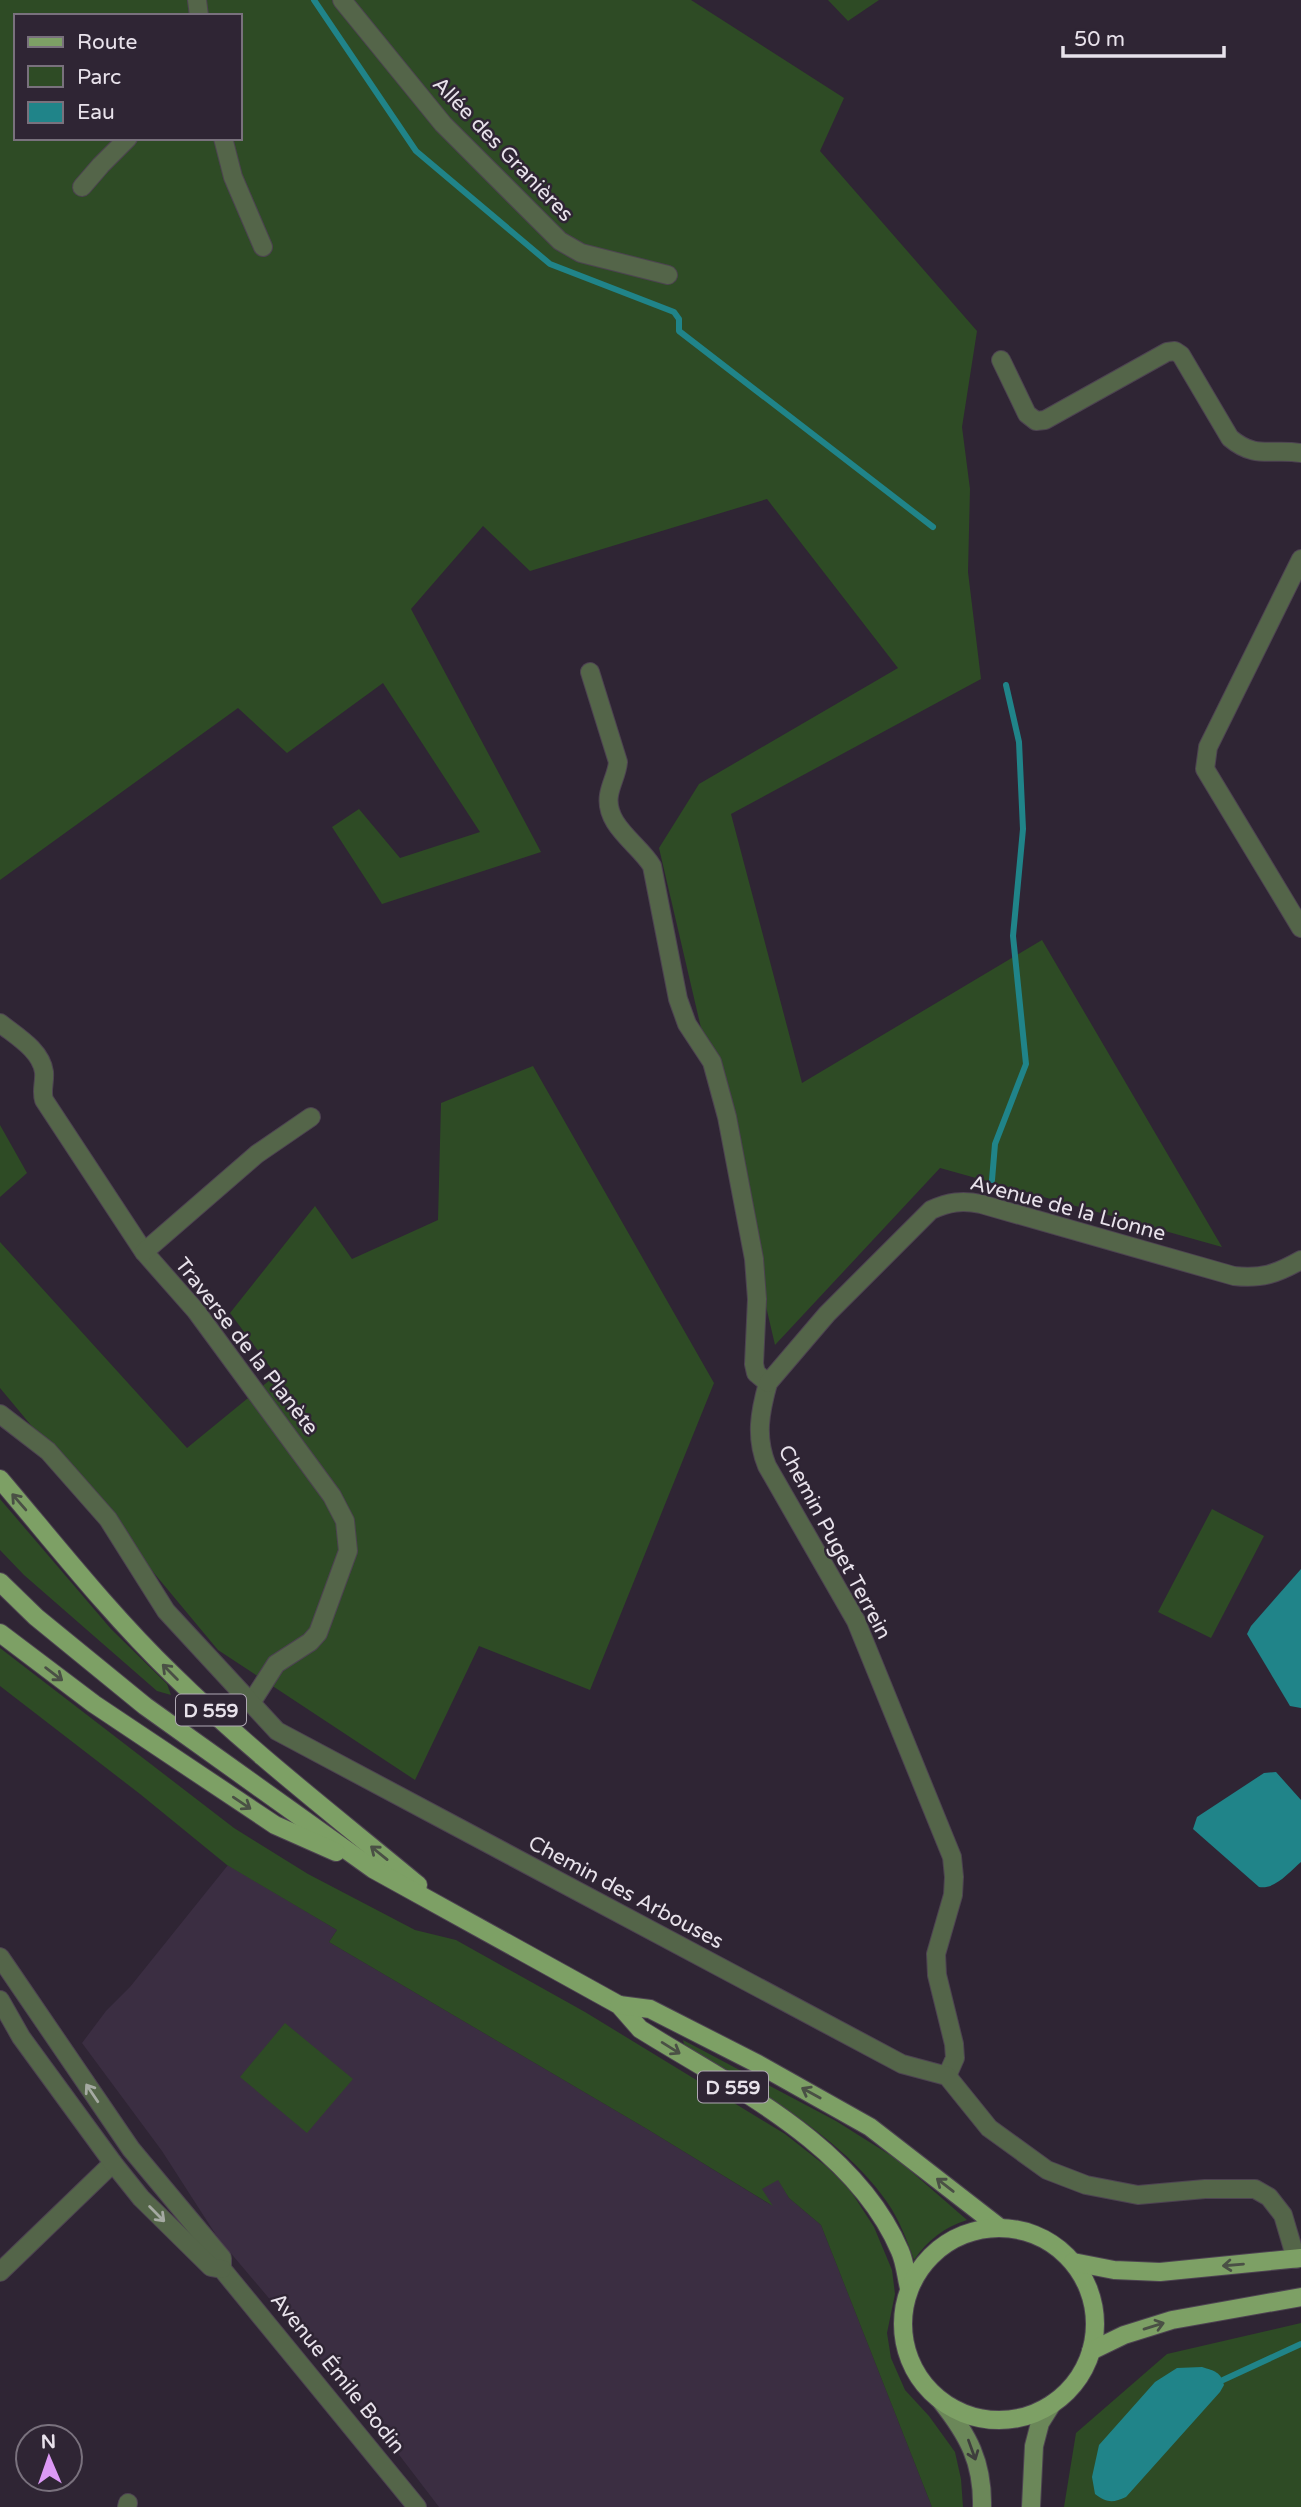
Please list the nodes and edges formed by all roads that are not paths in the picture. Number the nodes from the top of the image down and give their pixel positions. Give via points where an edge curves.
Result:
1 (342, 0) edge
2 (126, 140) edge
3 (224, 140) edge
4 (82, 187) dead end
5 (263, 247) dead end
6 (668, 275) dead end
7 (1001, 360) dead end
8 (1301, 453) edge
9 (1301, 559) edge
10 (590, 672) dead end
11 (1301, 928) edge
12 (0, 1023) edge
13 (311, 1117) dead end
14 (144, 1252) junction
15 (1301, 1260) edge
16 (768, 1383) junction
17 (0, 1414) edge
18 (0, 1479) edge
19 (0, 1582) edge
20 (0, 1633) edge
21 (251, 1703) junction
22 (373, 1869) junction
23 (450, 1912) junction
24 (0, 1957) edge
25 (0, 2000) edge
26 (619, 2005) junction
27 (947, 2076) junction
28 (131, 2149) junction
29 (113, 2163) junction
30 (999, 2227) junction
31 (1298, 2259) edge
32 (1073, 2262) junction
33 (222, 2269) junction
34 (0, 2272) edge
35 (909, 2288) junction
36 (1301, 2297) edge
37 (1091, 2351) junction
38 (941, 2401) junction
39 (1052, 2404) junction
40 (418, 2507) edge
41 (982, 2507) edge
42 (1031, 2507) edge

1 - 6 street, Allée des Granières via 443,124 560,241 581,253
2 - 4 street
3 - 5 street via 233,177
7 - 8 street via 1027,414 1037,421 1175,351 1230,438 1241,447 1255,453
9 - 11 street via 1208,747 1205,769
10 - 16 street via 618,762 610,807 627,838 652,866 678,999 720,1086 754,1259 754,1364 756,1373
12 - 14 street, Traverse de la Planète via 41,1061 44,1100
13 - 14 street via 257,1154
14 - 21 street, Traverse de la Planète via 196,1311 332,1496 345,1521 348,1551 318,1633 276,1664
15 - 16 street, Avenue de la Lionne via 1267,1277 1234,1276 981,1204 954,1202 931,1210 827,1314
16 - 27 street, Chemin Puget Terrein via 758,1434 760,1450 856,1621 952,1857 953,1895 936,1954 954,2044 955,2058
17 - 21 street, Chemin des Arbouses via 48,1451 108,1519 166,1611
23 -> 18 main road, D 559 via 260,1755 173,1675
19 - 22 main road via 145,1706
20 -> 22 main road, D 559 via 94,1704 275,1825
21 - 27 street, Chemin des Arbouses via 276,1731 401,1798 902,2064
22 - 23 main road, D 559
23 - 26 main road, D 559
28 -> 24 street, Avenue Émile Bodin
25 - 29 street, Avenue Émile Bodin via 20,2037
30 -> 26 main road, D 559 via 870,2127 650,2009
26 -> 35 main road, D 559 via 640,2029 812,2139 846,2172 877,2209 901,2253
27 - 31 street via 989,2128 1047,2170 1086,2185 1138,2195 1255,2189 1269,2197 1283,2215
28 - 29 street
28 - 33 street, Avenue Émile Bodin via 222,2258
29 -> 33 street, Avenue Émile Bodin via 141,2198 211,2267
29 - 34 street
30 - 32 main road via 1027,2231 1052,2243
30 - 35 main road via 954,2238 919,2268
31 -> 32 main road via 1160,2272
32 - 37 main road via 1089,2289 1096,2320
33 - 40 street, Avenue Émile Bodin
35 - 38 main road via 902,2313 903,2338 923,2384
37 -> 36 main road via 1172,2320
37 - 39 main road via 1083,2372
38 - 39 main road via 961,2413 996,2419 1031,2415
38 -> 41 main road via 974,2450
39 - 42 main road via 1040,2423 1034,2446

